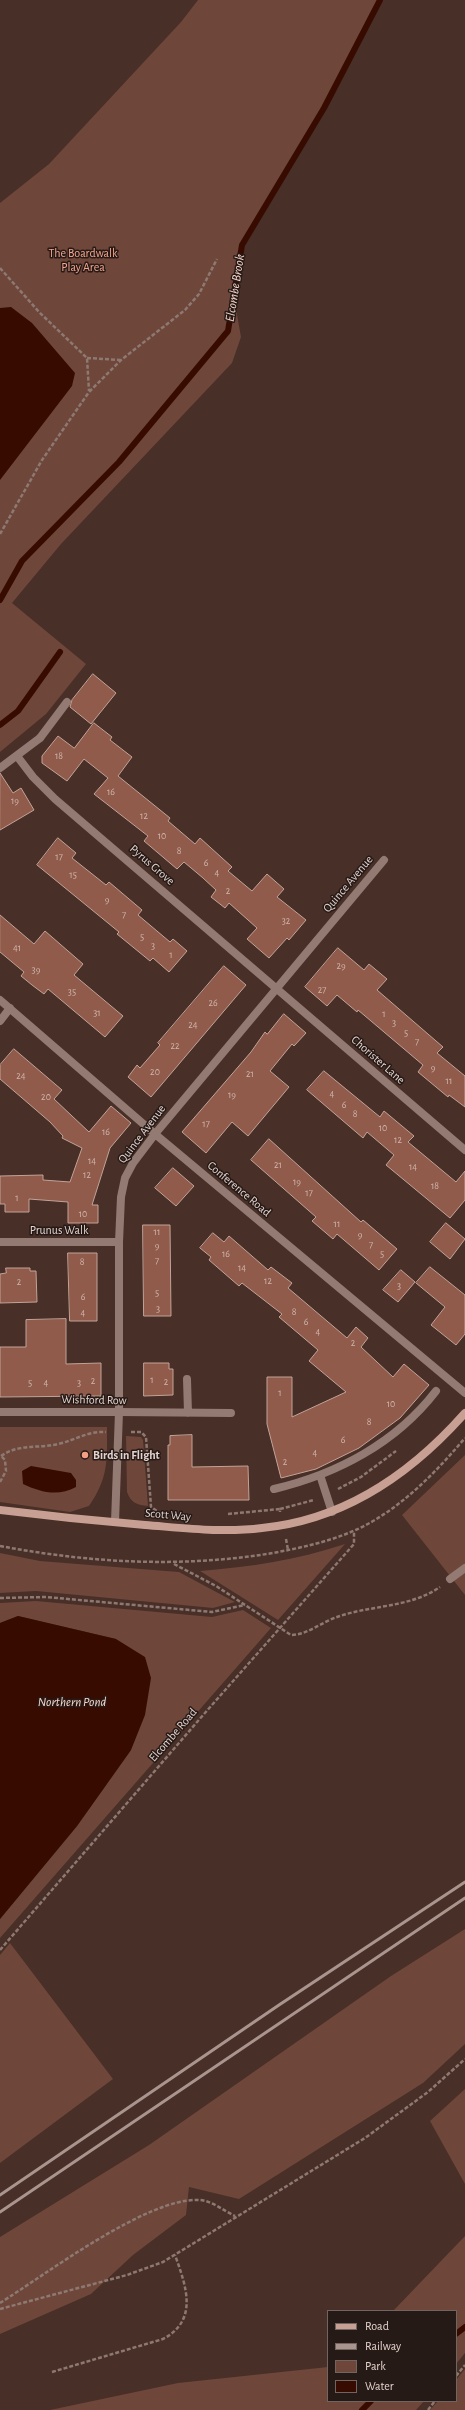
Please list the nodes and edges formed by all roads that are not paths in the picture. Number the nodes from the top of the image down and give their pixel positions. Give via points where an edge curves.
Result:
1 (67, 702) dead end
2 (17, 756) junction
3 (0, 768) edge
4 (384, 860) dead end
5 (276, 988) junction
6 (0, 1000) edge
7 (10, 1008) junction
8 (0, 1021) edge
9 (155, 1134) junction
10 (465, 1150) edge
11 (0, 1242) edge
12 (119, 1242) junction
13 (187, 1379) dead end
14 (436, 1391) dead end
15 (465, 1393) edge
16 (0, 1412) edge
17 (119, 1412) junction
18 (188, 1413) junction
19 (231, 1413) dead end
20 (465, 1413) edge
21 (320, 1475) junction
22 (274, 1488) dead end
23 (0, 1510) edge
24 (332, 1512) junction
25 (115, 1522) junction
26 (465, 1568) edge
27 (450, 1579) road end

1 - 2 street via 40,738
2 - 3 street
2 - 5 street, Pyrus Grove via 33,777 56,799
4 - 5 street, Quince Avenue
5 - 9 street, Quince Avenue
5 - 10 street, Chorister Lane
6 - 7 street, Conference Road
7 - 8 street
7 - 9 street, Conference Road
9 - 12 street, Quince Avenue via 125,1178 121,1196
9 - 15 street, Conference Road
11 - 12 street, Prunus Walk
12 - 17 street, Quince Avenue
13 - 18 street
14 - 21 street via 413,1419 355,1460
16 - 17 street, Wishford Row
17 - 18 street, Wishford Row
17 - 25 street, Quince Avenue
18 - 19 street, Wishford Row
20 - 24 street, Scott Way via 430,1451 404,1472 373,1492
21 - 22 street
21 - 24 street
23 - 25 street, Scott Way
24 - 25 street, Scott Way via 283,1525 221,1530
26 - 27 street

